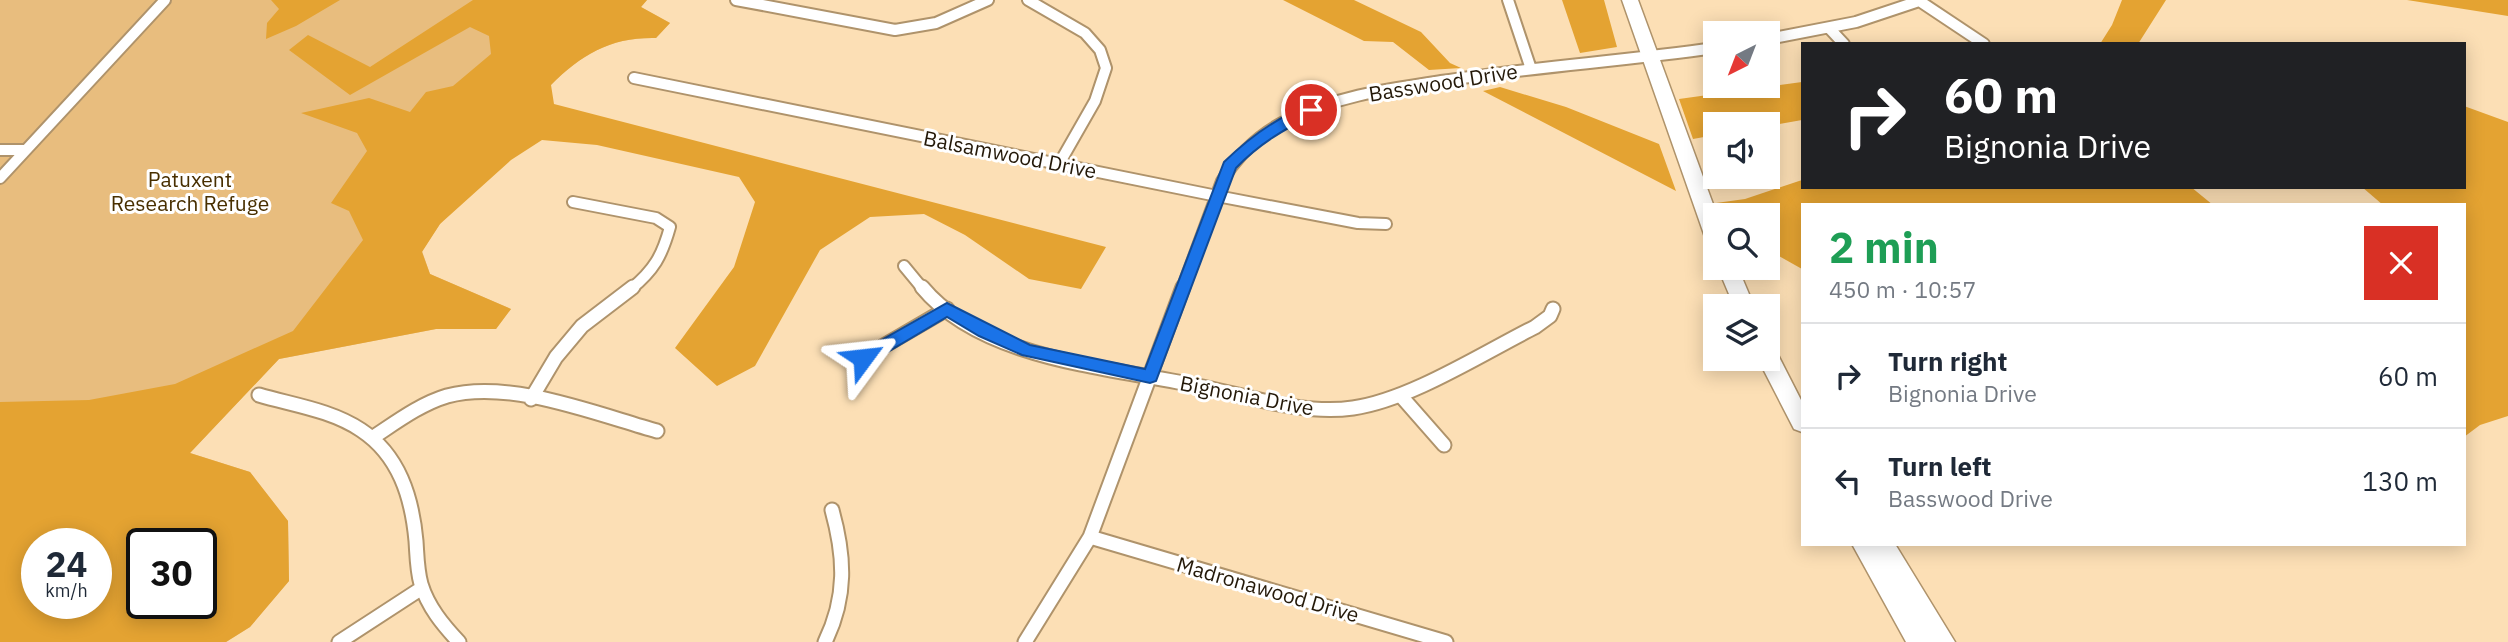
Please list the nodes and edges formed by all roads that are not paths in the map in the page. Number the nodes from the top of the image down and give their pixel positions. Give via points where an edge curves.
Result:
1 (165, 0) edge
2 (736, 0) edge
3 (988, 0) edge
4 (1028, 0) edge
5 (1508, 0) edge
6 (1630, 0) edge
7 (1920, 0) edge
8 (1829, 28) junction
9 (1780, 37) edge
10 (1842, 42) edge
11 (1981, 42) edge
12 (1703, 49) edge
13 (1650, 56) junction
14 (1531, 69) junction
15 (634, 78) dead end
16 (0, 150) edge
17 (25, 150) junction
18 (1059, 164) junction
19 (0, 178) edge
20 (1217, 196) junction
21 (573, 202) dead end
22 (1703, 204) edge
23 (1386, 224) dead end
24 (904, 266) dead end
25 (947, 309) junction
26 (1553, 309) dead end
27 (863, 358) dead end
28 (1775, 371) edge
29 (1150, 376) junction
30 (259, 395) dead end
31 (1401, 396) junction
32 (531, 399) junction
33 (1801, 421) edge
34 (657, 432) dead end
35 (372, 438) junction
36 (1444, 445) dead end
37 (832, 510) dead end
38 (1090, 537) junction
39 (1865, 546) edge
40 (1883, 546) edge
41 (422, 589) junction
42 (338, 642) edge
43 (459, 642) edge
44 (825, 642) edge
45 (1025, 642) edge
46 (1446, 642) edge
47 (1920, 642) edge
48 (1941, 642) edge

1 - 17 street
2 - 3 street via 895,30 936,23
4 - 18 street via 1085,33 1100,50 1107,68 1095,102
5 - 14 street
6 - 13 main road
7 - 8 street
7 - 11 street
8 - 9 street
8 - 10 street
12 - 13 street
13 - 14 street, Basswood Drive
13 - 22 main road
14 - 20 street, Basswood Drive via 1386,89 1311,110 1270,130 1238,155
15 - 18 street, Balsamwood Drive
16 - 17 street
17 - 19 street
18 - 20 street, Balsamwood Drive
20 - 23 street, Balsamwood Drive via 1358,223
20 - 29 street, Basswood Drive
21 - 32 street via 656,218 668,224 669,233 651,273 582,326 556,357
24 - 25 street, Bignonia Drive via 926,294
25 - 27 street
25 - 29 street, Bignonia Drive via 1027,351
26 - 31 street, Bignonia Drive via 1535,327
28 - 33 main road
29 - 31 street, Bignonia Drive via 1322,409 1352,408
29 - 38 street, Basswood Drive
30 - 35 street via 345,421
31 - 36 street
32 - 34 street
32 - 35 street via 491,391 448,396
35 - 41 street via 391,458 408,489
37 - 44 street via 843,546 845,585
38 - 45 street, Basswood Drive
38 - 46 street, Madronawood Drive
39 - 47 main road
40 - 48 main road
41 - 42 street
41 - 43 street

